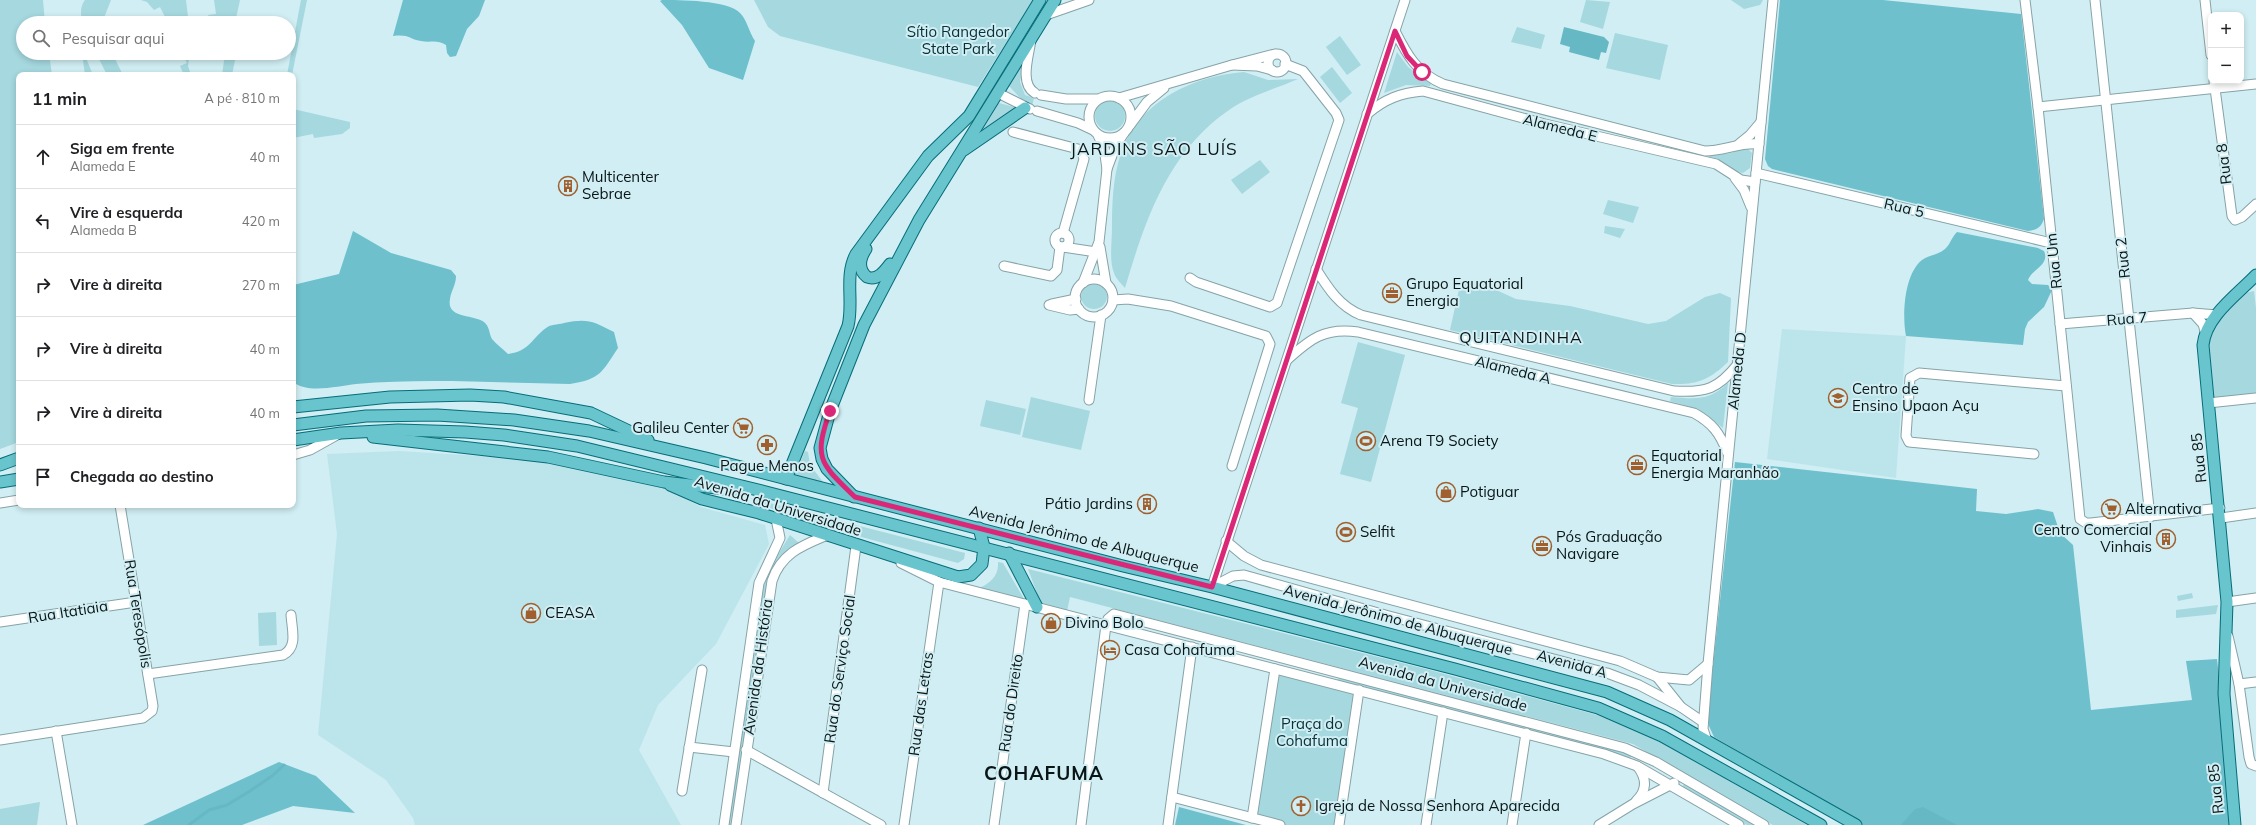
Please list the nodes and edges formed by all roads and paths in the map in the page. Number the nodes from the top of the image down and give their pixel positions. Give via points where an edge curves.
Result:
1 (1040, 0) edge
2 (1055, 0) edge
3 (1062, 0) edge
4 (1088, 0) edge
5 (1405, 0) edge
6 (1773, 0) edge
7 (2025, 0) edge
8 (2095, 0) edge
9 (2205, 0) edge
10 (1076, 4) junction
11 (1046, 15) junction
12 (1395, 31) junction
13 (1031, 39) junction
14 (2210, 48) edge
15 (1274, 54) junction
16 (1285, 64) junction
17 (1232, 65) junction
18 (1272, 70) junction
19 (1173, 83) junction
20 (2214, 84) edge
21 (2244, 84) edge
22 (2256, 84) edge
23 (998, 93) junction
24 (1119, 98) junction
25 (1098, 99) junction
26 (2106, 99) junction
27 (2038, 107) junction
28 (1031, 110) junction
29 (1548, 111) junction
30 (1368, 114) junction
31 (1762, 120) junction
32 (1545, 124) junction
33 (1603, 126) junction
34 (1126, 130) junction
35 (1013, 132) dead end
36 (1095, 132) junction
37 (1600, 138) junction
38 (1759, 144) junction
39 (1737, 145) junction
40 (961, 153) junction
41 (928, 156) junction
42 (1107, 170) junction
43 (1732, 174) junction
44 (1756, 178) junction
45 (2256, 204) edge
46 (1752, 210) junction
47 (919, 220) junction
48 (1099, 242) junction
49 (2052, 243) junction
50 (1062, 247) junction
51 (1096, 252) junction
52 (1004, 266) dead end
53 (1316, 269) junction
54 (2256, 275) edge
55 (1190, 278) dead end
56 (1083, 283) junction
57 (1106, 283) junction
58 (1076, 300) junction
59 (1113, 300) junction
60 (1079, 309) junction
61 (2193, 313) junction
62 (1101, 315) junction
63 (2217, 315) junction
64 (2130, 318) junction
65 (2060, 324) junction
66 (2205, 331) junction
67 (1286, 361) junction
68 (1738, 364) junction
69 (2066, 386) junction
70 (2256, 398) edge
71 (1088, 400) dead end
72 (2208, 403) junction
73 (296, 407) edge
74 (296, 425) edge
75 (341, 433) junction
76 (296, 440) edge
77 (667, 449) junction
78 (296, 454) edge
79 (1728, 454) junction
80 (2034, 454) dead end
81 (16, 459) edge
82 (16, 464) edge
83 (0, 466) edge
84 (1232, 466) dead end
85 (16, 479) edge
86 (786, 479) junction
87 (0, 482) edge
88 (664, 482) junction
89 (766, 492) junction
90 (855, 497) junction
91 (16, 500) edge
92 (0, 503) edge
93 (120, 508) edge
94 (2220, 513) junction
95 (2256, 513) edge
96 (2150, 516) junction
97 (776, 519) junction
98 (2124, 520) junction
99 (979, 528) junction
100 (2124, 531) dead end
101 (825, 536) junction
102 (1226, 541) junction
103 (777, 545) junction
104 (856, 546) junction
105 (984, 547) junction
106 (789, 553) junction
107 (1009, 553) junction
108 (885, 554) junction
109 (938, 582) junction
110 (1212, 587) junction
111 (2256, 598) edge
112 (1392, 601) junction
113 (136, 602) junction
114 (2227, 602) junction
115 (1025, 604) junction
116 (1037, 608) junction
117 (291, 615) dead end
118 (1389, 616) junction
119 (0, 622) edge
120 (1106, 625) junction
121 (2226, 629) junction
122 (1192, 647) junction
123 (1708, 664) junction
124 (1311, 665) junction
125 (1275, 669) junction
126 (702, 670) dead end
127 (1330, 670) junction
128 (148, 674) junction
129 (1308, 677) junction
130 (1657, 677) junction
131 (1326, 682) junction
132 (2256, 682) edge
133 (2240, 684) junction
134 (1359, 690) junction
135 (1681, 707) junction
136 (1443, 712) junction
137 (1703, 722) junction
138 (56, 731) junction
139 (1526, 734) junction
140 (0, 740) edge
141 (1707, 741) junction
142 (689, 747) junction
143 (746, 750) junction
144 (734, 752) junction
145 (1644, 756) junction
146 (2254, 765) edge
147 (1637, 766) junction
148 (1680, 776) junction
149 (1672, 785) junction
150 (682, 791) dead end
151 (823, 793) junction
152 (1172, 797) junction
153 (1633, 804) junction
154 (1252, 818) junction
155 (72, 825) edge
156 (724, 825) edge
157 (736, 825) edge
158 (881, 825) edge
159 (904, 825) edge
160 (994, 825) edge
161 (1081, 825) edge
162 (1168, 825) edge
163 (1280, 825) edge
164 (1339, 825) edge
165 (1426, 825) edge
166 (1512, 825) edge
167 (1599, 825) edge
168 (1739, 825) edge
169 (1764, 825) edge
170 (1821, 825) edge
171 (1856, 825) edge
172 (2235, 825) edge

1 - 41 main road via 969,116
2 - 11 main road
3 - 10 street via 1067,4
4 - 10 street
5 - 12 street
6 - 31 street, Alameda D
7 - 27 street, Rua Um
8 - 26 street, Rua 2
9 - 14 street
10 - 11 street
11 - 13 main road
12 - 29 street, Alameda E via 1414,65 1431,79
12 - 30 street
13 - 23 main road
13 - 25 street via 1026,80 1029,88 1038,94 1066,99
15 - 16 street via 1283,56
15 - 17 street
15 - 18 street via 1268,60 1268,66
16 - 18 street via 1280,71
16 - 55 street via 1303,71 1308,76 1339,120 1277,303 1270,307
17 - 18 street
17 - 19 street
19 - 24 street
19 - 34 street via 1156,94
20 - 26 street
20 - 45 street, Rua 8 via 2228,204 2232,216 2235,220 2239,219
21 - 22 street
23 - 28 street
23 - 40 main road
24 - 25 street via 1112,96
24 - 34 street via 1129,107 1131,121
25 - 36 street via 1088,117
26 - 27 street
26 - 64 street, Rua 2
27 - 49 street, Rua Um
28 - 36 street via 1078,123
28 - 40 main road
29 - 32 street via 1544,117
29 - 33 street, Alameda E
30 - 32 street, Alameda E via 1393,96 1423,91
30 - 53 street
31 - 38 street, Alameda D
31 - 39 street via 1750,135
32 - 37 street, Alameda E
33 - 37 street via 1606,133
33 - 39 street, Alameda E via 1705,151
34 - 36 street via 1111,138
34 - 42 street via 1116,145
35 - 50 street via 1082,152 1084,158 1063,232 1069,236 1069,241
36 - 42 street via 1104,148
37 - 43 street, Alameda E via 1716,164
38 - 39 street, Alameda E
38 - 44 street, Alameda D
40 - 47 main road
41 - 47 main road via 899,204 862,256 860,266 865,275 874,278 882,274
41 - 86 main road via 853,259 850,273 850,319
42 - 48 street
43 - 44 street, Alameda E via 1744,181
43 - 46 street via 1744,190
44 - 46 street, Alameda D
44 - 49 street, Rua 5
46 - 68 street, Alameda D
47 - 90 main road via 864,325 823,432 820,448 823,462
48 - 51 street
48 - 57 street
49 - 65 street, Rua Um
50 - 51 street
50 - 52 street via 1057,270 1051,276
51 - 56 street
53 - 67 street
53 - 68 street, Alameda A via 1339,301 1349,310 1361,315 1674,391 1695,392 1710,389 1727,377
54 - 63 main road
56 - 57 street via 1094,279
56 - 58 street via 1076,293
57 - 59 street via 1111,288
58 - 60 street
58 - 60 street via 1049,304 1070,310
59 - 62 street via 1109,309
59 - 84 street via 1128,299 1171,306 1266,336 1270,344
60 - 62 street via 1091,316
61 - 63 street, Rua 7
61 - 64 street, Rua 7
61 - 66 street via 2203,324
62 - 71 street
63 - 66 main road
64 - 65 street, Rua 7
64 - 96 street, Rua 2
65 - 69 street, Rua Um
66 - 72 main road, Rua 85 via 2203,345
67 - 79 street, Alameda A via 1308,342 1321,335 1336,330 1358,332 1694,413 1718,430
67 - 102 street
68 - 79 street, Alameda D
69 - 80 street via 1919,373 1910,378 1906,436 1909,442
69 - 98 street, Rua Um via 2078,515 2082,522 2091,523
70 - 72 street
72 - 94 main road, Rua 85
73 - 77 main road via 390,397 504,397 591,412
74 - 77 main road, Avenida Jerônimo de Albuquerque via 366,416 474,416 589,431
75 - 76 main road
75 - 78 street via 310,450
75 - 88 main road via 554,458
75 - 89 main road via 398,430 465,432 547,441 597,450
77 - 86 main road, Avenida Jerônimo de Albuquerque
79 - 123 street, Alameda D
81 - 83 main road
82 - 83 main road
85 - 87 main road
86 - 90 main road, Avenida Jerônimo de Albuquerque
88 - 89 main road
88 - 97 main road, Avenida da Universidade via 694,496
89 - 105 main road
90 - 99 main road, Avenida Jerônimo de Albuquerque
91 - 92 street
93 - 113 street, Rua Teresópolis
94 - 95 street
94 - 96 street
94 - 114 main road, Rua 85
96 - 98 street
97 - 101 main road, Avenida da Universidade
97 - 103 street, Avenida da História via 780,531
98 - 100 street
99 - 105 main road, Avenida da Universidade
99 - 110 main road, Avenida Jerônimo de Albuquerque
101 - 104 main road, Avenida da Universidade
101 - 106 street, Avenida da História
102 - 110 street
102 - 112 street, Avenida A via 1261,566
103 - 106 street
103 - 144 street, Avenida da História via 764,567 759,583
104 - 108 main road, Avenida da Universidade
104 - 151 street, Rua do Serviço Social
105 - 107 main road
105 - 108 main road, Avenida da Universidade via 981,567 976,573 964,577
106 - 143 street, Avenida da História via 778,566 770,590
107 - 116 main road
107 - 170 main road via 1598,708 1662,736
108 - 109 street, Avenida da Universidade
109 - 115 street, Avenida da Universidade
109 - 159 street, Rua das Letras
110 - 118 street, Avenida A via 1233,576 1244,575
110 - 141 main road, Avenida Jerônimo de Albuquerque via 1593,687 1664,717
111 - 114 street
112 - 118 street
112 - 130 street, Avenida A via 1620,661
113 - 119 street, Rua Itatiaia
113 - 128 street, Rua Teresópolis
114 - 121 main road, Rua 85
115 - 116 street, Avenida da Universidade
115 - 160 street, Rua do Direito
116 - 120 street, Avenida da Universidade
117 - 128 street via 293,644 283,655
118 - 135 street, Avenida A via 1607,673 1638,685
120 - 122 street, Avenida da Universidade
120 - 124 street, Avenida da Universidade via 1110,616 1119,614
120 - 161 street
121 - 133 street, Rua 85
121 - 172 main road, Rua 85 via 2224,694
122 - 125 street, Avenida da Universidade
122 - 152 street
123 - 130 street, Avenida A via 1689,680
123 - 137 street, Alameda D
124 - 127 street, Avenida da Universidade
124 - 129 street
125 - 129 street, Avenida da Universidade
125 - 154 street
126 - 142 street
127 - 131 street
127 - 145 street, Avenida da Universidade via 1592,739
128 - 138 street, Rua Teresópolis via 153,706 152,711 143,718
129 - 131 street, Avenida da Universidade
130 - 135 street, Avenida A
131 - 134 street, Avenida da Universidade
132 - 133 street
133 - 146 street, Rua 85
134 - 136 street, Avenida da Universidade
134 - 164 street
135 - 137 street, Avenida A
136 - 139 street, Avenida da Universidade
136 - 165 street
137 - 141 street, Alameda D via 1702,732
138 - 140 street
138 - 155 street
139 - 147 street, Avenida da Universidade via 1587,749
139 - 166 street
141 - 171 main road, Avenida Jerônimo de Albuquerque
142 - 144 street
142 - 150 street
143 - 151 street
143 - 157 street, Avenida da História
144 - 156 street, Avenida da História
145 - 147 street via 1639,759
145 - 148 street, Avenida da Universidade
147 - 149 street, Avenida da Universidade
147 - 153 street via 1643,774 1645,783 1642,795
148 - 149 street
148 - 169 street, Avenida da Universidade
149 - 153 street
149 - 168 street, Avenida da Universidade
151 - 158 street
152 - 154 street
152 - 162 street
153 - 167 street
154 - 163 street

